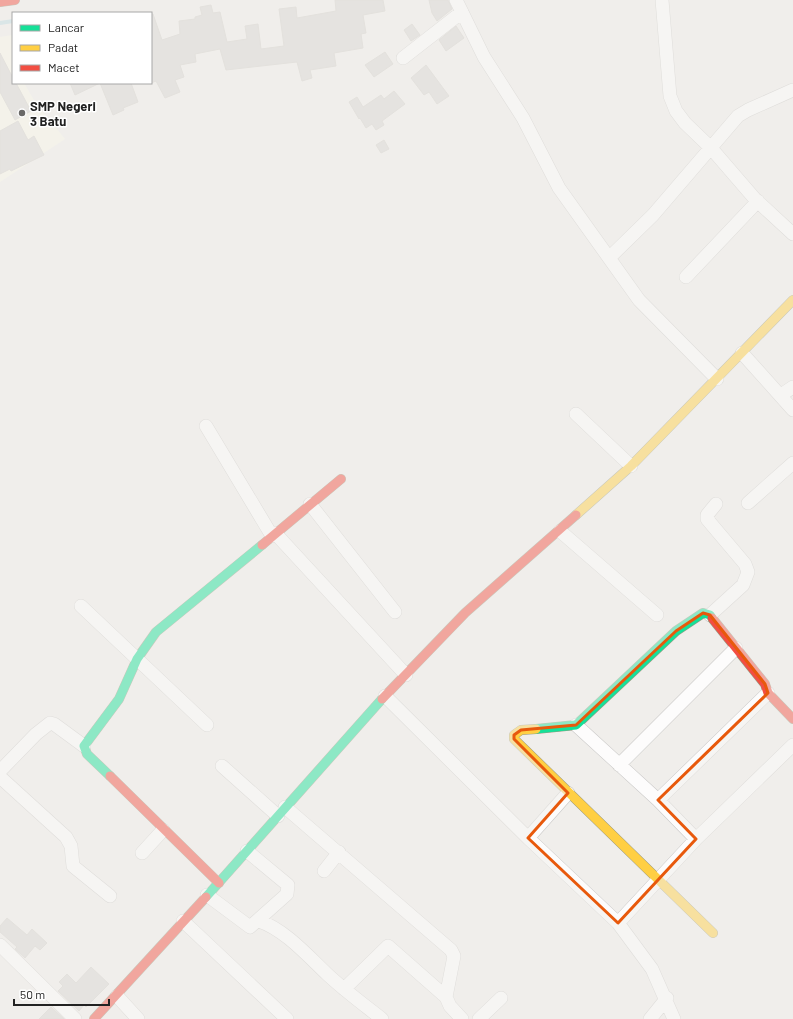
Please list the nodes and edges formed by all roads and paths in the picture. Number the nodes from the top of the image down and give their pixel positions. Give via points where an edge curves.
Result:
1 (15, 0) edge
2 (662, 0) edge
3 (0, 2) edge
4 (459, 6) edge
5 (403, 58) dead end
6 (793, 90) edge
7 (711, 148) junction
8 (758, 201) junction
9 (793, 234) edge
10 (609, 258) junction
11 (686, 276) dead end
12 (793, 300) edge
13 (742, 353) junction
14 (717, 379) junction
15 (793, 387) edge
16 (781, 396) junction
17 (793, 410) edge
18 (576, 414) dead end
19 (206, 426) dead end
20 (793, 463) edge
21 (631, 466) junction
22 (342, 479) dead end
23 (748, 503) dead end
24 (310, 504) junction
25 (716, 504) dead end
26 (560, 531) junction
27 (273, 534) junction
28 (81, 606) dead end
29 (395, 612) dead end
30 (657, 615) dead end
31 (710, 615) junction
32 (736, 648) junction
33 (137, 659) junction
34 (406, 675) junction
35 (768, 693) junction
36 (385, 696) junction
37 (793, 719) edge
38 (207, 725) dead end
39 (576, 725) junction
40 (793, 745) edge
41 (84, 746) junction
42 (619, 765) junction
43 (222, 766) dead end
44 (0, 771) edge
45 (0, 776) edge
46 (568, 793) junction
47 (658, 800) junction
48 (282, 811) junction
49 (163, 830) junction
50 (528, 838) junction
51 (696, 839) junction
52 (247, 851) junction
53 (339, 852) junction
54 (142, 853) dead end
55 (324, 871) dead end
56 (658, 881) junction
57 (219, 883) junction
58 (207, 895) junction
59 (110, 896) dead end
60 (183, 921) junction
61 (259, 921) junction
62 (618, 924) junction
63 (713, 934) dead end
64 (0, 945) edge
65 (344, 989) junction
66 (117, 996) junction
67 (446, 997) junction
68 (501, 998) dead end
69 (666, 998) junction
70 (75, 1019) edge
71 (94, 1019) edge
72 (138, 1019) edge
73 (287, 1019) edge
74 (382, 1019) edge
75 (462, 1019) edge
76 (479, 1019) edge
77 (650, 1019) edge
78 (674, 1019) edge

1 - 3 street
2 - 7 street via 670,96 676,111 685,123
4 - 5 street
4 - 10 street via 484,56 522,118 559,188
6 - 7 street via 742,113
7 - 8 street
7 - 10 street via 654,215
8 - 9 street
8 - 11 street
10 - 14 street via 639,300
12 - 13 street
13 - 14 street
13 - 16 street
14 - 21 street
15 - 16 street
16 - 17 street
18 - 21 street
19 - 27 street
20 - 23 street
21 - 26 street
22 - 24 street
24 - 27 street
24 - 29 street
25 - 31 street via 707,515 707,520 745,564 748,572 743,584
26 - 30 street
26 - 34 street via 465,613
27 - 33 street via 156,632
27 - 34 street
28 - 33 street
31 - 32 street
31 - 39 street via 703,613 676,631
32 - 35 street via 765,684
32 - 42 street
33 - 38 street
33 - 41 street via 119,699
34 - 36 street
35 - 37 street
35 - 47 street
36 - 48 street
36 - 50 street
39 - 42 street
39 - 46 street via 521,730 514,735 514,739
40 - 51 street
41 - 44 street via 50,723
41 - 49 street via 87,754
42 - 47 street
43 - 48 street
45 - 59 street via 66,837 71,846 73,866
46 - 50 street
46 - 56 street
47 - 51 street
48 - 52 street
48 - 53 street
49 - 54 street
49 - 57 street
50 - 62 street
51 - 56 street
52 - 57 street
52 - 61 street via 289,887 287,894
53 - 55 street
53 - 67 street via 453,953
56 - 62 street
56 - 63 street
57 - 58 street
58 - 60 street
58 - 61 street via 250,927
60 - 66 street
60 - 73 street
61 - 65 street via 266,923 295,944
62 - 69 street via 652,969
64 - 70 street
65 - 67 street via 388,946
65 - 74 street
66 - 71 street
66 - 72 street
67 - 75 street via 450,1006
68 - 76 street
69 - 77 street
69 - 78 street

